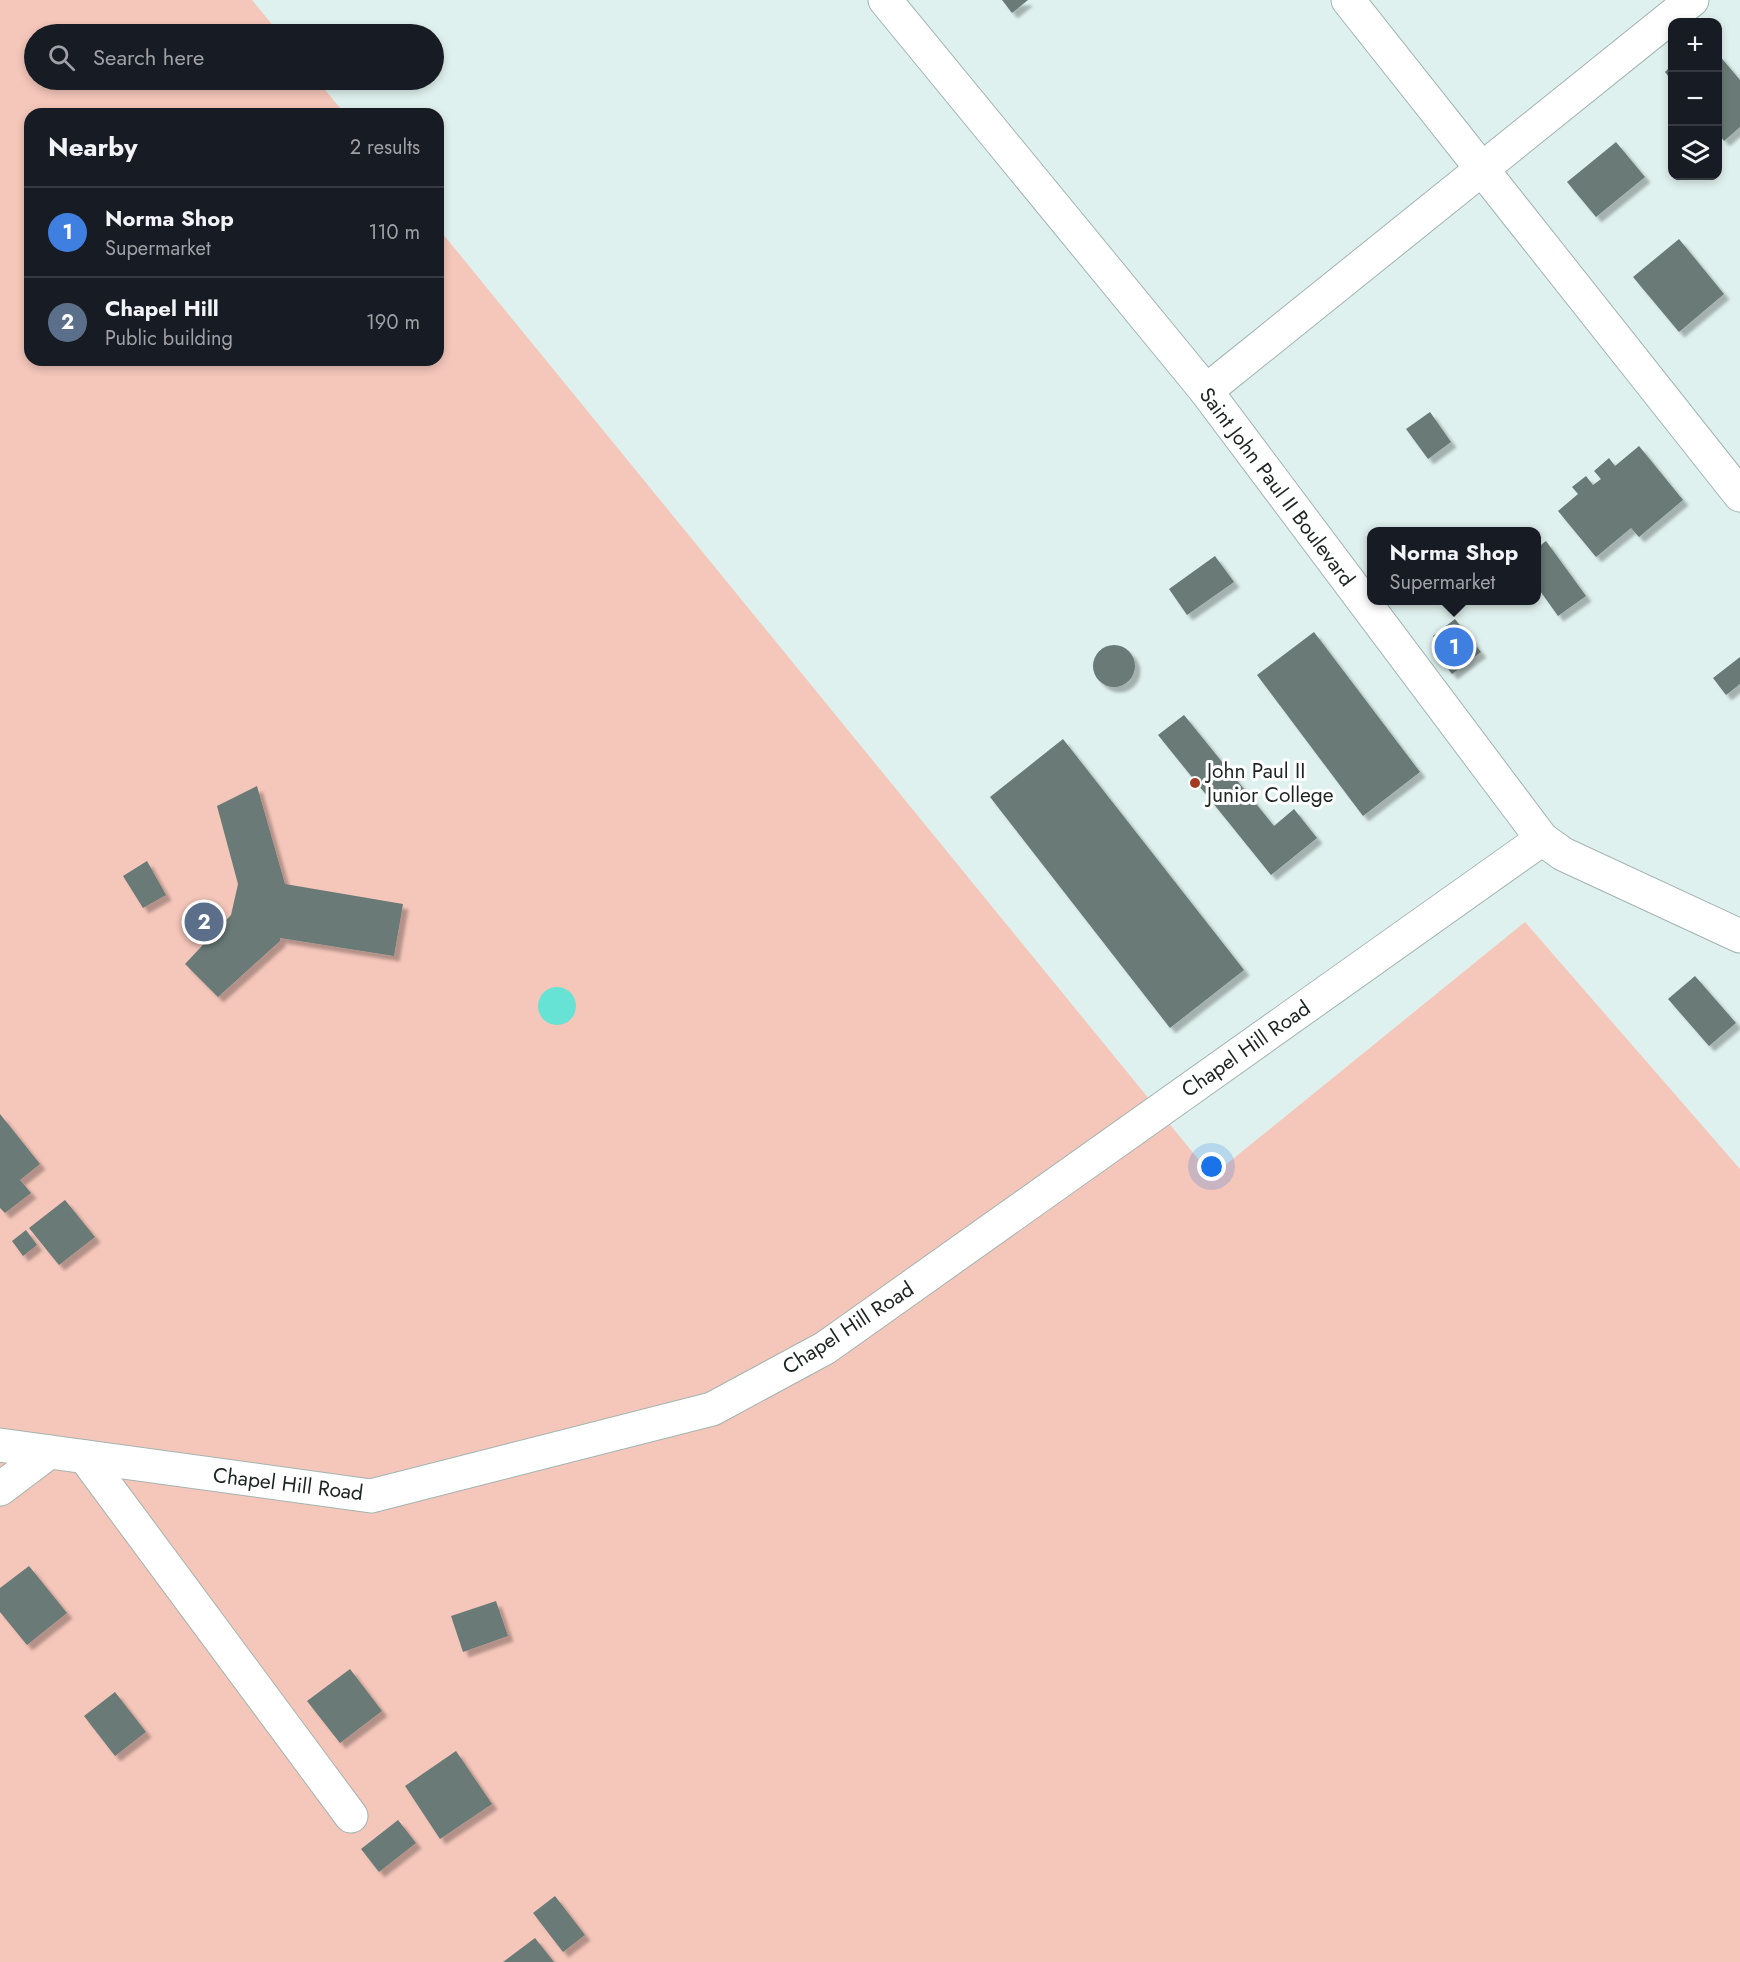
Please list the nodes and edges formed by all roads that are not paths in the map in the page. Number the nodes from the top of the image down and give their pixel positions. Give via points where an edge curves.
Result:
1 (885, 0) edge
2 (1348, 0) edge
3 (1692, 0) edge
4 (1484, 169) junction
5 (1206, 391) junction
6 (1740, 495) edge
7 (1542, 839) junction
8 (1740, 936) edge
9 (0, 1445) edge
10 (48, 1452) junction
11 (85, 1456) junction
12 (0, 1489) edge
13 (351, 1816) dead end

1 - 5 street, Saint John Paul II Boulevard
2 - 4 street
3 - 4 street
4 - 5 street
4 - 6 street
5 - 7 street, Saint John Paul II Boulevard
7 - 8 street, Saint John Paul II Boulevard via 1563,854
7 - 11 street, Chapel Hill Road via 825,1348 712,1409 371,1496
9 - 10 street, Chapel Hill Road
10 - 11 street, Chapel Hill Road
10 - 12 street
11 - 13 street

